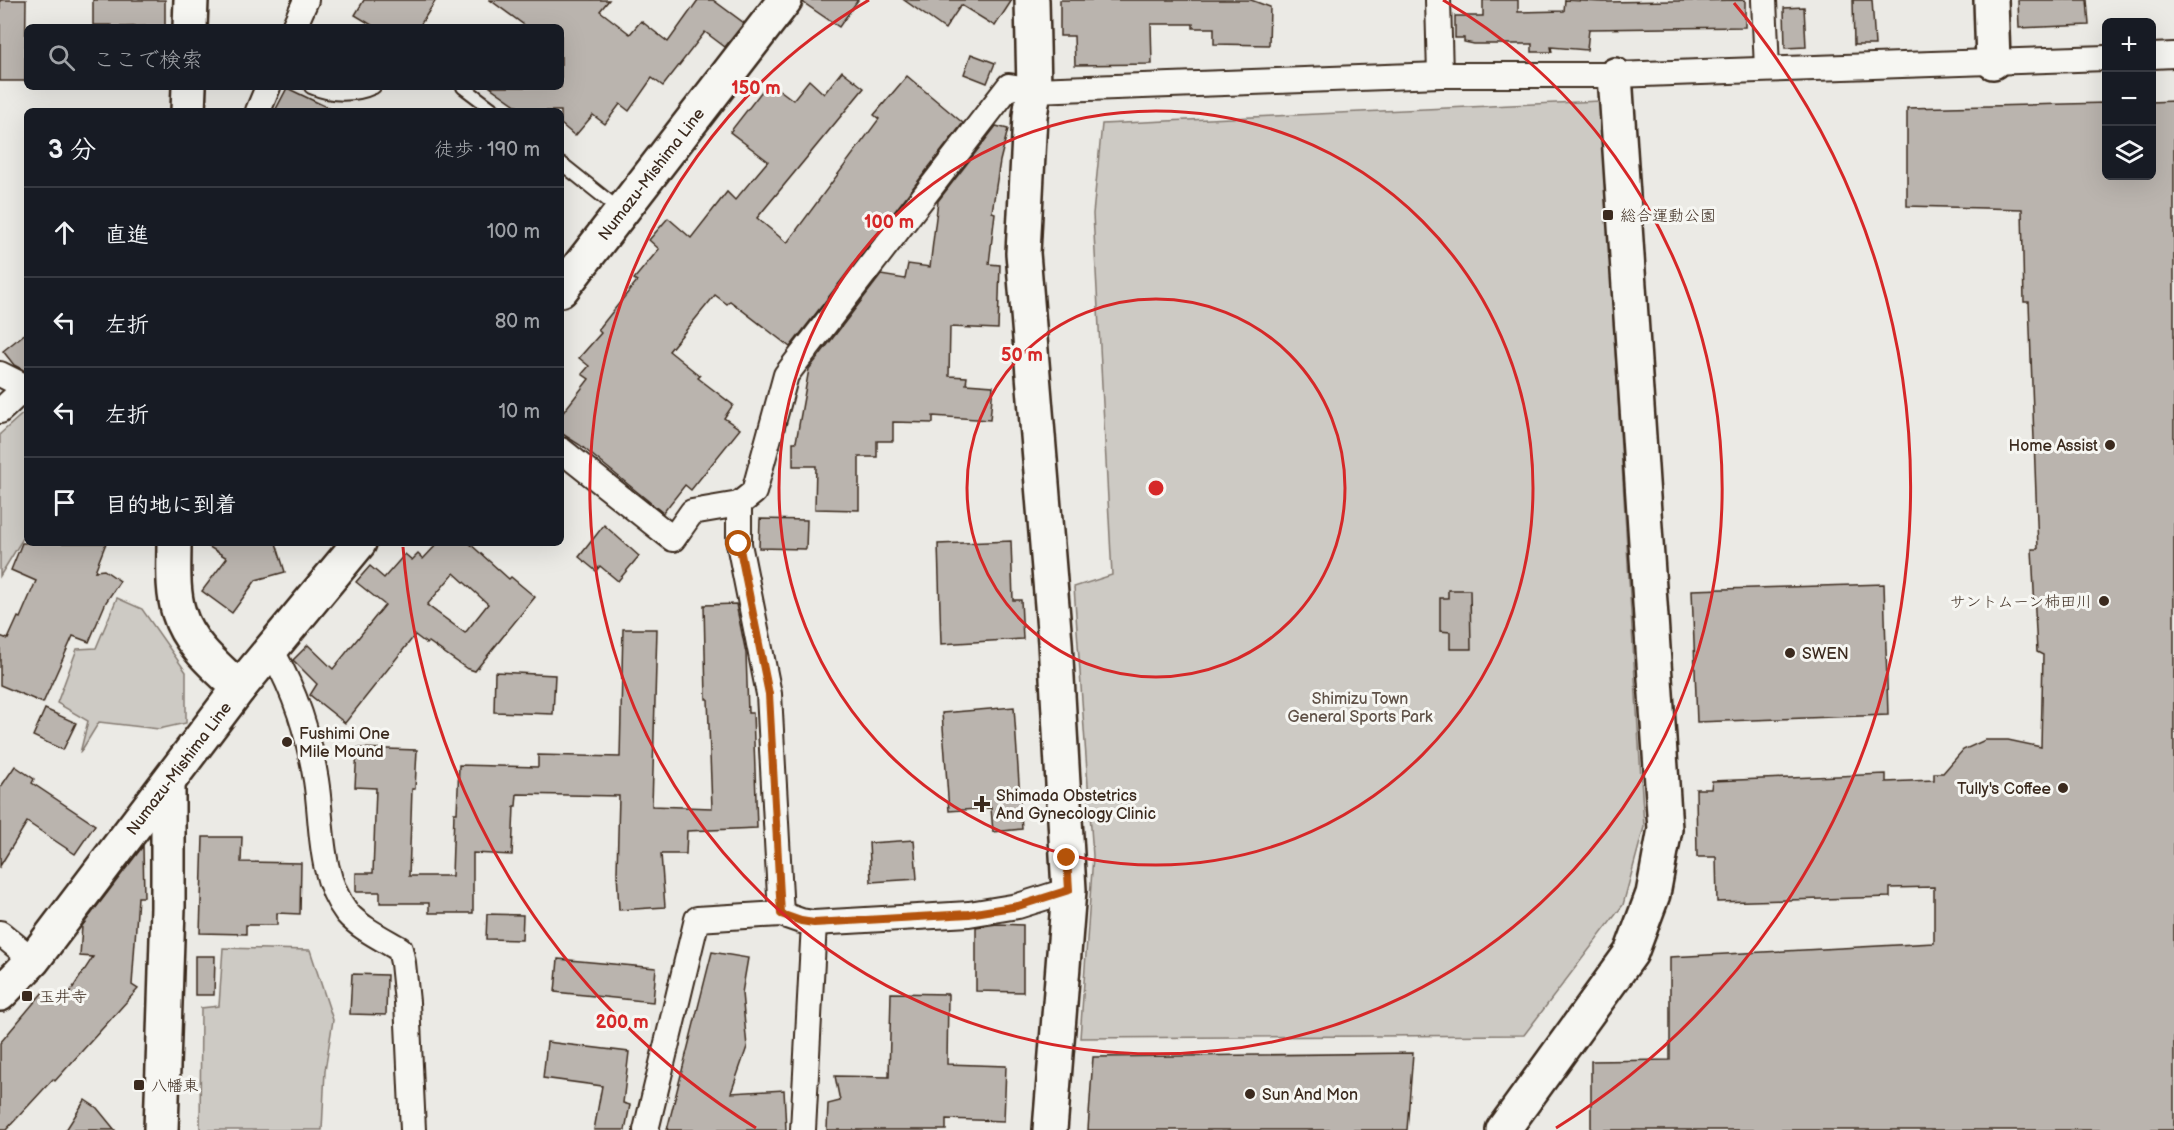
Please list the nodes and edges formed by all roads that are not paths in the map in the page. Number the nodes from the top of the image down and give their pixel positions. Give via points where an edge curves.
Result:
1 (191, 0) edge
2 (306, 0) edge
3 (785, 0) edge
4 (1032, 0) edge
5 (1438, 0) edge
6 (1764, 0) edge
7 (1991, 0) edge
8 (190, 24) edge
9 (295, 24) edge
10 (2174, 55) edge
11 (2156, 56) edge
12 (2102, 58) edge
13 (1993, 63) junction
14 (1767, 69) junction
15 (1440, 75) junction
16 (1615, 75) junction
17 (189, 90) edge
18 (267, 90) edge
19 (318, 90) edge
20 (368, 90) edge
21 (467, 90) edge
22 (1035, 90) junction
23 (188, 108) edge
24 (259, 108) edge
25 (491, 108) edge
26 (564, 166) edge
27 (622, 211) junction
28 (564, 286) edge
29 (0, 374) edge
30 (24, 385) edge
31 (24, 389) edge
32 (0, 411) edge
33 (564, 452) edge
34 (739, 504) junction
35 (174, 546) edge
36 (357, 546) edge
37 (272, 651) junction
38 (239, 688) junction
39 (168, 783) junction
40 (1069, 890) junction
41 (781, 914) junction
42 (814, 923) junction
43 (0, 933) edge
44 (33, 960) junction
45 (0, 994) edge
46 (161, 1130) edge
47 (413, 1130) edge
48 (646, 1130) edge
49 (803, 1130) edge
50 (1050, 1130) edge
51 (1503, 1130) edge

1 - 8 street
2 - 9 street
3 - 27 street, Numazu-Mishima Line
4 - 22 street
5 - 15 street
6 - 14 street
7 - 13 street
10 - 11 street
12 - 13 street
13 - 14 street
14 - 16 street
15 - 16 street
15 - 22 street
16 - 51 street via 1665,829 1653,894 1631,953
17 - 23 street
18 - 24 street
19 - 20 lane via 348,94
21 - 25 lane
22 - 34 street via 1009,86 786,375 754,492
22 - 40 street via 1030,116 1023,253 1055,642
26 - 27 lane
27 - 28 street, Numazu-Mishima Line
29 - 30 street
31 - 32 street
33 - 34 street via 673,539 692,512
34 - 41 street via 739,544 769,694
35 - 38 street via 178,613 189,636
36 - 37 street, Numazu-Mishima Line
37 - 38 street, Numazu-Mishima Line
37 - 47 street via 295,696 306,729 323,852 340,902 362,925 400,949 407,1002
38 - 39 street, Numazu-Mishima Line
39 - 44 street, Numazu-Mishima Line
39 - 46 street
40 - 42 street via 1018,906 969,914
40 - 50 street
41 - 42 street
41 - 48 street via 697,919
42 - 49 street
43 - 44 street
44 - 45 street, Numazu-Mishima Line

